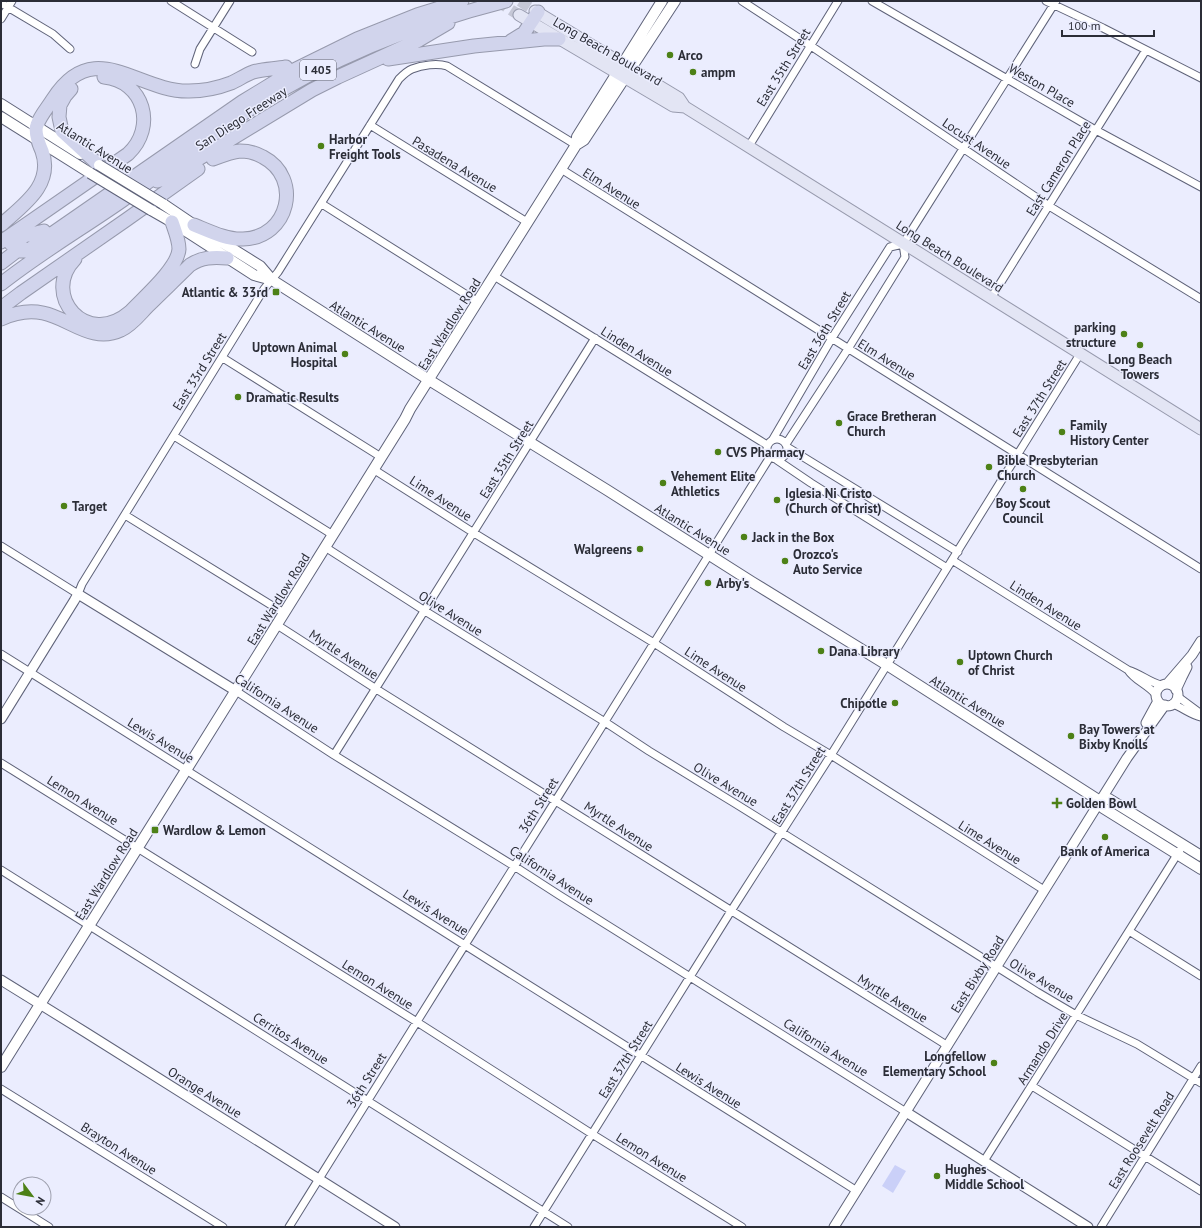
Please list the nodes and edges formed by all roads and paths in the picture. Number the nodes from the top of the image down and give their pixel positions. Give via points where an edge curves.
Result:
1 (171, 1) edge
2 (230, 1) edge
3 (441, 1) edge
4 (480, 1) edge
5 (506, 1) edge
6 (662, 1) edge
7 (675, 1) edge
8 (742, 1) edge
9 (838, 1) edge
10 (872, 1) edge
11 (1046, 1) edge
12 (1, 3) edge
13 (1055, 3) edge
14 (10, 4) edge
15 (466, 8) edge
16 (519, 15) tunnel mouth
17 (535, 15) junction
18 (1, 19) edge
19 (213, 27) junction
20 (559, 39) junction
21 (506, 43) junction
22 (811, 46) junction
23 (70, 49) dead end
24 (1146, 50) junction
25 (252, 52) dead end
26 (374, 61) junction
27 (195, 64) dead end
28 (286, 67) junction
29 (624, 71) junction
30 (1006, 78) junction
31 (1201, 78) edge
32 (1, 104) edge
33 (287, 105) junction
34 (1, 117) edge
35 (370, 125) junction
36 (36, 126) junction
37 (1096, 130) junction
38 (38, 140) junction
39 (576, 145) junction
40 (748, 146) junction
41 (962, 148) junction
42 (183, 156) junction
43 (213, 159) junction
44 (95, 169) junction
45 (560, 169) junction
46 (146, 184) junction
47 (1201, 187) edge
48 (322, 204) junction
49 (1049, 206) junction
50 (172, 222) junction
51 (527, 222) junction
52 (1, 225) edge
53 (194, 225) junction
54 (44, 231) junction
55 (101, 237) junction
56 (1, 242) edge
57 (903, 244) junction
58 (16, 251) junction
59 (1, 252) edge
60 (227, 258) junction
61 (1, 263) edge
62 (1, 275) edge
63 (494, 276) junction
64 (272, 280) junction
65 (1, 284) edge
66 (991, 298) junction
67 (1201, 299) edge
68 (478, 302) junction
69 (1, 308) edge
70 (1, 319) edge
71 (595, 338) junction
72 (832, 338) junction
73 (848, 349) junction
74 (1080, 354) junction
75 (223, 358) junction
76 (429, 380) junction
77 (1201, 429) edge
78 (174, 436) junction
79 (773, 439) junction
80 (530, 442) junction
81 (767, 445) junction
82 (787, 446) junction
83 (1017, 455) junction
84 (381, 457) junction
85 (773, 458) junction
86 (374, 469) junction
87 (125, 515) junction
88 (474, 533) junction
89 (333, 535) junction
90 (1, 546) edge
91 (325, 547) junction
92 (958, 552) junction
93 (709, 555) junction
94 (952, 560) junction
95 (947, 568) junction
96 (1201, 570) edge
97 (78, 594) junction
98 (425, 611) junction
99 (284, 613) junction
100 (277, 625) junction
101 (1201, 641) edge
102 (654, 643) junction
103 (1, 654) edge
104 (1192, 655) junction
105 (887, 665) junction
106 (1128, 670) junction
107 (30, 672) junction
108 (1164, 685) junction
109 (376, 689) junction
110 (236, 691) junction
111 (1177, 693) junction
112 (1163, 702) junction
113 (1201, 716) edge
114 (1, 719) edge
115 (605, 722) junction
116 (334, 755) junction
117 (831, 755) junction
118 (1, 763) edge
119 (187, 770) junction
120 (556, 800) junction
121 (1100, 801) junction
122 (782, 833) junction
123 (1183, 845) junction
124 (138, 848) junction
125 (1177, 854) junction
126 (1201, 856) edge
127 (514, 866) junction
128 (1201, 869) edge
129 (1, 870) edge
130 (1044, 890) junction
131 (731, 912) junction
132 (90, 926) junction
133 (1129, 931) junction
134 (465, 944) junction
135 (997, 967) junction
136 (1201, 976) edge
137 (690, 977) junction
138 (1, 980) edge
139 (40, 1004) junction
140 (1076, 1015) junction
141 (417, 1022) junction
142 (948, 1046) junction
143 (641, 1056) junction
144 (1201, 1066) edge
145 (1, 1067) edge
146 (1193, 1079) junction
147 (1201, 1083) edge
148 (1032, 1086) junction
149 (1, 1089) edge
150 (368, 1100) junction
151 (906, 1112) junction
152 (592, 1134) junction
153 (1145, 1156) junction
154 (984, 1162) junction
155 (319, 1179) junction
156 (857, 1191) junction
157 (1201, 1191) edge
158 (1, 1197) edge
159 (543, 1211) junction
160 (49, 1227) edge
161 (223, 1227) edge
162 (289, 1227) edge
163 (395, 1227) edge
164 (534, 1227) edge
165 (568, 1227) edge
166 (742, 1227) edge
167 (834, 1227) edge
168 (1088, 1227) edge
169 (1100, 1227) edge

1 - 19 street
2 - 19 street
3 - 28 highway, San Diego Freeway / I 405 via 358,32
4 - 15 highway
5 - 15 highway, San Diego Freeway / I 405
6 - 29 main road, East Wardlow Road
7 - 29 main road, East Wardlow Road
8 - 22 street, Locust Avenue
9 - 22 street, East 35th Street
10 - 30 street, Weston Place
11 - 13 street
12 - 14 street
13 - 24 street
13 - 30 street
14 - 18 street
14 - 23 street
15 - 26 highway via 419,40
15 - 42 highway, San Diego Freeway / I 405 via 393,36 322,68 247,111
15 - 58 highway via 417,15 363,36 296,69 242,102 27,251
16 - 17 main road, Long Beach Boulevard
17 - 20 main road, Long Beach Boulevard
17 - 21 highway via 521,35
17 - 29 main road, Long Beach Boulevard
19 - 25 street
19 - 27 street via 200,49
20 - 21 highway
20 - 29 main road, Long Beach Boulevard
21 - 26 highway
22 - 40 street, East 35th Street
22 - 41 street, Locust Avenue
24 - 31 street
24 - 37 street, East Cameron Place
26 - 33 highway via 312,90
28 - 36 highway via 253,72 230,84 190,92 158,87 114,70 90,69 64,83
28 - 54 highway, San Diego Freeway / I 405 via 218,110
29 - 39 main road, East Wardlow Road via 577,137
29 - 40 main road, Long Beach Boulevard via 679,98 684,107
30 - 37 street, Weston Place
30 - 41 street
32 - 36 main road, Atlantic Avenue
33 - 43 highway via 264,125
33 - 46 highway via 167,178
34 - 38 main road, Atlantic Avenue
35 - 39 street, East 33rd Street via 399,78 411,69 441,64
35 - 48 street, East 33rd Street
35 - 51 street, Pasadena Avenue
36 - 38 highway
36 - 44 main road, Atlantic Avenue
37 - 47 street, Weston Place
37 - 49 street, East Cameron Place
38 - 44 main road, Atlantic Avenue
38 - 52 highway via 44,162 42,180 36,192
39 - 45 main road, East Wardlow Road
40 - 57 main road, Long Beach Boulevard
41 - 49 street, Locust Avenue
41 - 57 street
42 - 46 highway, San Diego Freeway / I 405
42 - 62 highway via 165,159
43 - 53 highway via 240,151 260,155 270,161 284,181 287,193 286,206 272,228 250,238 232,238
43 - 55 highway
44 - 50 main road, Atlantic Avenue, bridge via 151,210
44 - 53 main road, Atlantic Avenue, bridge via 163,204
44 - 56 highway via 62,130 60,105 75,85 96,77 113,78 131,89 142,106 144,116 138,141 128,154
45 - 51 main road, East Wardlow Road
45 - 72 street, Elm Avenue
46 - 65 highway, San Diego Freeway / I 405
48 - 64 street, East 33rd Street
48 - 68 street
49 - 66 street, East Cameron Place
49 - 67 street, Locust Avenue
50 - 55 highway via 179,248 172,267 124,318 102,325 78,317 67,304 63,292 69,266
50 - 60 main road, Atlantic Avenue
51 - 63 main road, East Wardlow Road
53 - 64 main road, Atlantic Avenue via 260,266
54 - 58 highway, San Diego Freeway / I 405
54 - 59 highway via 20,237
55 - 69 highway
57 - 66 main road, Long Beach Boulevard
57 - 72 street, East 36th Street via 890,247
57 - 73 street via 905,257
58 - 61 highway, San Diego Freeway / I 405
60 - 64 main road, Atlantic Avenue via 254,275
60 - 70 highway via 204,258 190,265 134,320 122,330 111,334 90,333 42,312 19,313
63 - 68 main road, East Wardlow Road
63 - 71 street, Linden Avenue
64 - 75 street, East 33rd Street
64 - 76 main road, Atlantic Avenue
66 - 74 main road, Long Beach Boulevard
68 - 76 main road, East Wardlow Road
71 - 80 street, East 35th Street
71 - 81 street, Linden Avenue
72 - 73 street, Elm Avenue
72 - 79 street, East 36th Street
73 - 82 street
73 - 83 street, Elm Avenue
74 - 77 main road, Long Beach Boulevard
74 - 83 street, East 37th Street
75 - 78 street, East 33rd Street
75 - 84 street
76 - 80 main road, Atlantic Avenue
76 - 84 main road, East Wardlow Road
78 - 87 street, East 33rd Street
78 - 89 street
79 - 81 street
79 - 82 street via 782,440
80 - 88 street, East 35th Street
80 - 93 main road, Atlantic Avenue
81 - 85 street via 766,452
82 - 85 street via 783,457
82 - 92 street
83 - 92 street, East 37th Street
83 - 96 street, Elm Avenue
84 - 86 main road, East Wardlow Road
85 - 93 street, 36th Street
85 - 95 street
86 - 88 street, Lime Avenue
86 - 89 main road, East Wardlow Road
87 - 97 street, East 33rd Street
87 - 99 street
88 - 98 street, East 35th Street
88 - 102 street, Lime Avenue
89 - 91 main road, East Wardlow Road
90 - 97 street, California Avenue
91 - 98 street, Olive Avenue
91 - 99 main road, East Wardlow Road
92 - 94 street, East 37th Street
93 - 102 street, 36th Street
93 - 105 main road, Atlantic Avenue
94 - 95 street, East 37th Street
94 - 106 street, Linden Avenue
95 - 105 street, East 37th Street
97 - 107 street, East 33rd Street
97 - 110 street, California Avenue
98 - 109 street, East 35th Street
98 - 115 street, Olive Avenue
99 - 100 main road, East Wardlow Road
100 - 109 street, Myrtle Avenue
100 - 110 main road, East Wardlow Road
101 - 104 street
102 - 115 street, 36th Street
102 - 117 street, Lime Avenue
103 - 107 street, Lewis Avenue
104 - 108 street
104 - 111 street
105 - 117 street, East 37th Street
105 - 121 main road, Atlantic Avenue
106 - 108 street via 1156,684
106 - 112 street
107 - 114 street, East 33rd Street
107 - 119 street, Lewis Avenue
108 - 111 street via 1173,686
108 - 112 street via 1158,688
109 - 116 street, East 35th Street
109 - 120 street, Myrtle Avenue
110 - 116 street, California Avenue
110 - 119 main road, East Wardlow Road
111 - 112 street via 1176,700
111 - 113 street
112 - 113 street
112 - 121 street, East Bixby Road via 1145,725 1142,736
115 - 120 street, 36th Street
115 - 122 street, Olive Avenue
116 - 127 street, California Avenue
117 - 122 street, East 37th Street
117 - 130 street, Lime Avenue
118 - 124 street, Lemon Avenue
119 - 124 main road, East Wardlow Road
119 - 134 street, Lewis Avenue
120 - 127 street, 36th Street
120 - 131 street, Myrtle Avenue
121 - 123 main road, Atlantic Avenue via 1109,799
121 - 125 main road, Atlantic Avenue via 1104,808
121 - 130 street, East Bixby Road
122 - 131 street, East 37th Street
122 - 135 street, Olive Avenue
123 - 125 street, Armando Drive
123 - 126 main road, Atlantic Avenue
124 - 132 main road, East Wardlow Road
124 - 141 street, Lemon Avenue
125 - 128 main road, Atlantic Avenue
125 - 133 street, Armando Drive
127 - 134 street, 36th Street
127 - 137 street, California Avenue
129 - 132 street, Cerritos Avenue
130 - 135 street, East Bixby Road
131 - 137 street, East 37th Street
131 - 142 street, Myrtle Avenue
132 - 139 main road, East Wardlow Road
132 - 150 street, Cerritos Avenue
133 - 136 street
133 - 140 street, Armando Drive
134 - 141 street, 36th Street
134 - 143 street, Lewis Avenue
135 - 140 street, Olive Avenue
135 - 142 street, East Bixby Road
137 - 143 street, East 37th Street
137 - 151 street, California Avenue
138 - 139 street, Orange Avenue
139 - 145 main road, East Wardlow Road
139 - 155 street, Orange Avenue
140 - 146 street, Olive Avenue via 1137,1044
140 - 148 street, Armando Drive
141 - 150 street, 36th Street
141 - 152 street, Lemon Avenue
142 - 151 street, East Bixby Road
143 - 152 street, East 37th Street
143 - 156 street, Lewis Avenue
144 - 146 street, East Roosevelt Road
146 - 147 street, Olive Avenue
146 - 153 street, East Roosevelt Road
148 - 153 street
148 - 154 street, Armando Drive
149 - 161 street, Brayton Avenue
150 - 155 street, 36th Street
150 - 159 street, Cerritos Avenue
151 - 154 street, California Avenue
151 - 156 street, East Bixby Road
152 - 159 street, East 37th Street
152 - 166 street, Lemon Avenue
153 - 157 street
153 - 169 street, East Roosevelt Road
154 - 168 street, California Avenue
155 - 162 street, 36th Street
155 - 163 street, Orange Avenue
156 - 167 street, East Bixby Road
158 - 160 street
159 - 164 street, East 37th Street
159 - 165 street, Cerritos Avenue

